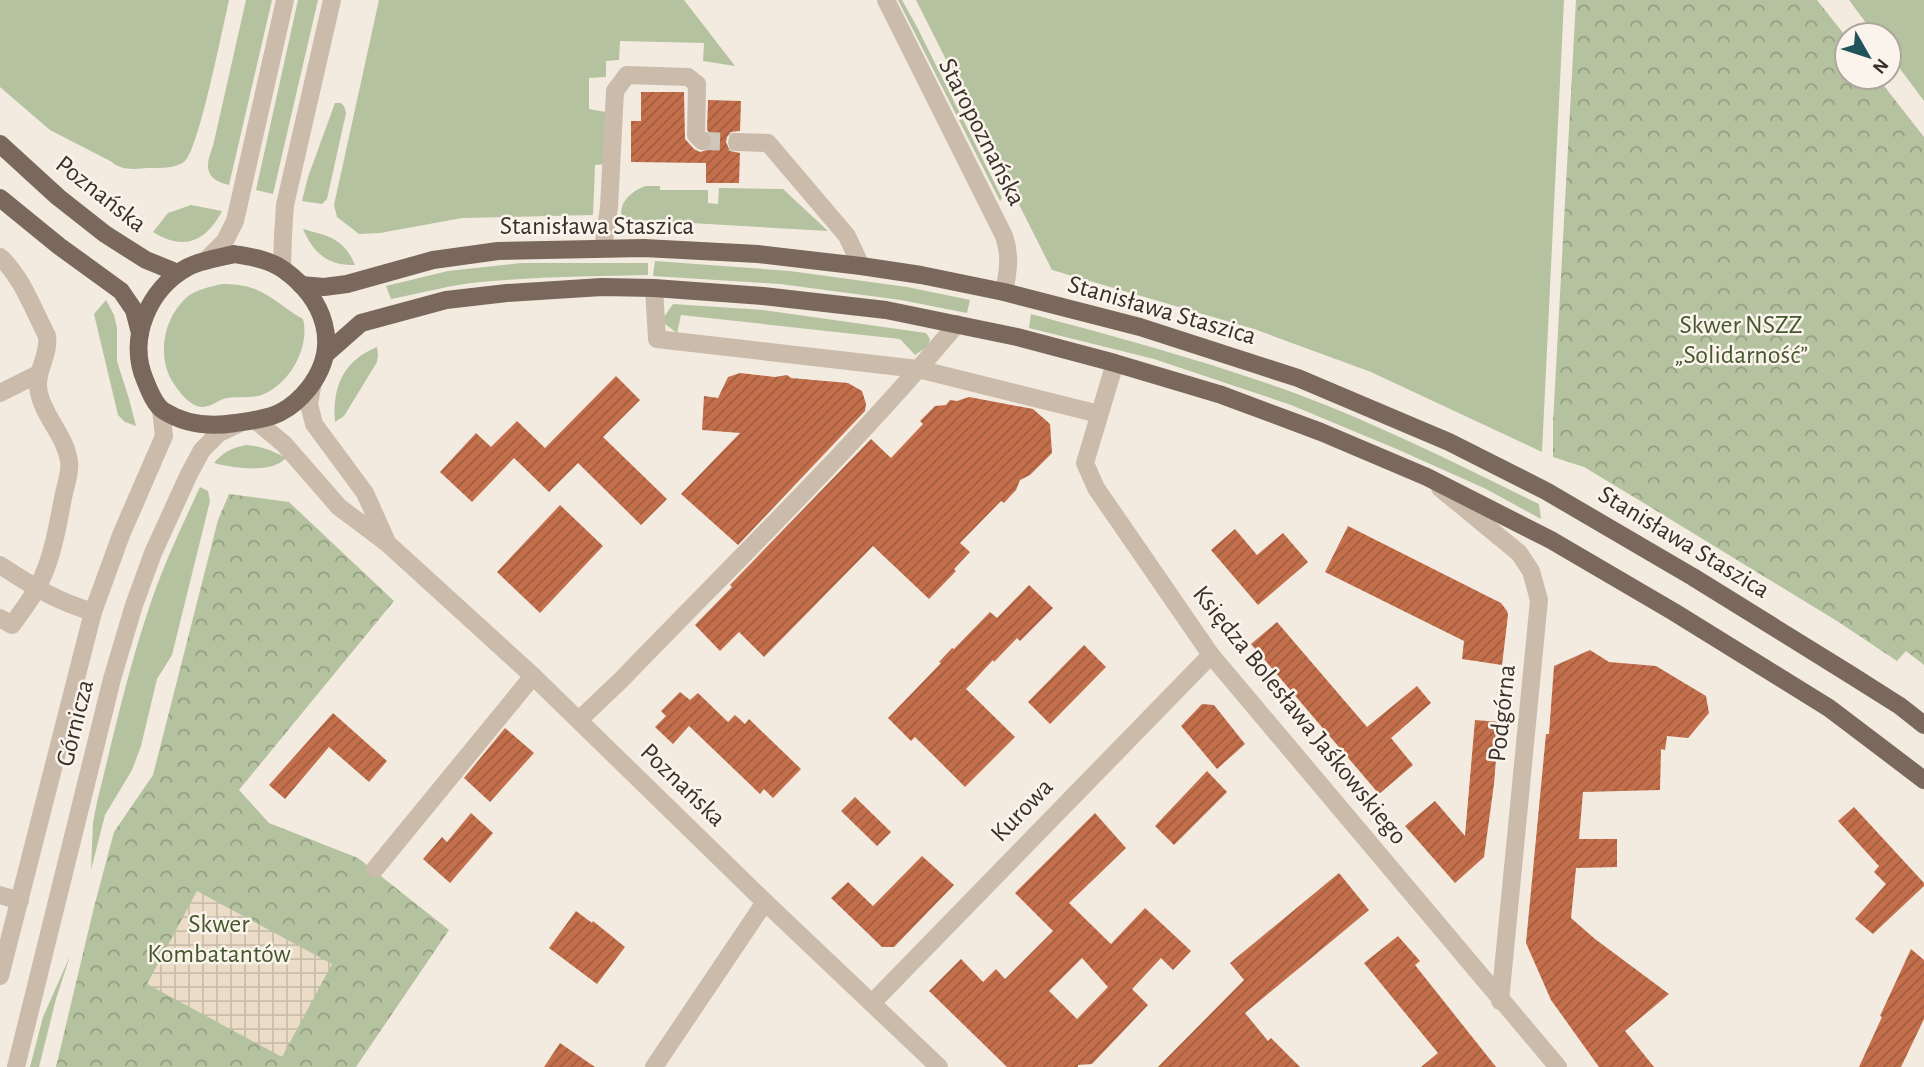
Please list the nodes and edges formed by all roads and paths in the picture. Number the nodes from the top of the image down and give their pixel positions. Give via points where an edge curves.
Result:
1 (285, 0) edge
2 (332, 0) edge
3 (886, 0) edge
4 (702, 141) dead end
5 (737, 142) tunnel mouth
6 (0, 144) edge
7 (0, 198) edge
8 (603, 248) junction
9 (2, 261) edge
10 (205, 261) junction
11 (861, 266) junction
12 (282, 268) junction
13 (178, 273) junction
14 (301, 285) junction
15 (654, 288) junction
16 (1004, 292) junction
17 (957, 324) junction
18 (140, 333) junction
19 (327, 353) junction
20 (1115, 363) junction
21 (918, 369) junction
22 (38, 374) junction
23 (313, 382) junction
24 (0, 393) edge
25 (161, 410) junction
26 (1099, 414) junction
27 (249, 421) junction
28 (1427, 477) junction
29 (387, 543) junction
30 (0, 565) edge
31 (37, 589) junction
32 (93, 612) junction
33 (0, 618) edge
34 (1211, 655) junction
35 (533, 676) junction
36 (579, 720) junction
37 (1924, 725) edge
38 (1924, 780) edge
39 (376, 869) dead end
40 (0, 895) edge
41 (20, 901) junction
42 (765, 902) junction
43 (0, 976) edge
44 (1500, 1001) junction
45 (872, 1003) junction
46 (16, 1067) edge
47 (654, 1067) edge
48 (939, 1067) edge
49 (1558, 1067) edge

1 - 10 street via 235,221 225,242
2 - 12 street via 285,205
3 - 16 street, Staropoznańska via 1004,236 1009,270
4 - 8 street via 696,135 697,85 688,77 627,75 615,91
5 - 11 street via 768,143 848,236
6 - 13 main road, Poznańska via 105,234 146,260
7 - 18 main road via 121,291 134,310
8 - 11 main road, Stanisława Staszica via 758,254
8 - 14 main road, Stanisława Staszica via 499,251 433,260 347,284
9 - 22 street via 22,287 47,336
10 - 12 main road via 234,254 261,258
10 - 13 main road
11 - 16 main road, Stanisława Staszica
12 - 14 main road
13 - 18 main road via 160,288
14 - 19 main road via 326,327
15 - 17 main road via 886,310
15 - 19 main road via 602,287 446,300 361,323
15 - 21 street via 657,340
16 - 37 main road, Stanisława Staszica via 1140,327 1298,378 1450,442 1546,491 1693,577 1851,674
17 - 20 main road
17 - 21 street
18 - 25 main road via 142,373
19 - 23 main road
20 - 26 street, Księdza Bolesława Jaśkowskiego
20 - 28 main road via 1244,403
21 - 26 street
21 - 36 street
22 - 24 street
22 - 31 street via 41,400 64,441 70,463 52,554
23 - 27 main road via 300,400 280,413
23 - 29 street, Poznańska via 309,404 314,424 365,493
25 - 27 main road via 187,422 214,426
25 - 32 street, Górnicza via 163,436
26 - 34 street, Księdza Bolesława Jaśkowskiego via 1085,463 1096,488
27 - 29 street, Poznańska via 290,450 339,507
27 - 46 street, Górnicza via 219,433 202,450 134,605
28 - 38 main road via 1550,540 1674,612 1829,708
28 - 44 street, Podgórna via 1519,552 1531,571 1539,600
29 - 35 street, Poznańska
30 - 31 street
31 - 32 street
31 - 33 street via 12,625
32 - 41 street, Górnicza
34 - 44 street, Księdza Bolesława Jaśkowskiego
34 - 45 street, Kurowa
35 - 36 street, Poznańska
35 - 39 street
36 - 42 street, Poznańska
40 - 41 street
41 - 43 street, Górnicza
42 - 45 street, Poznańska
42 - 47 street
44 - 49 street, Księdza Bolesława Jaśkowskiego
45 - 48 street, Poznańska

